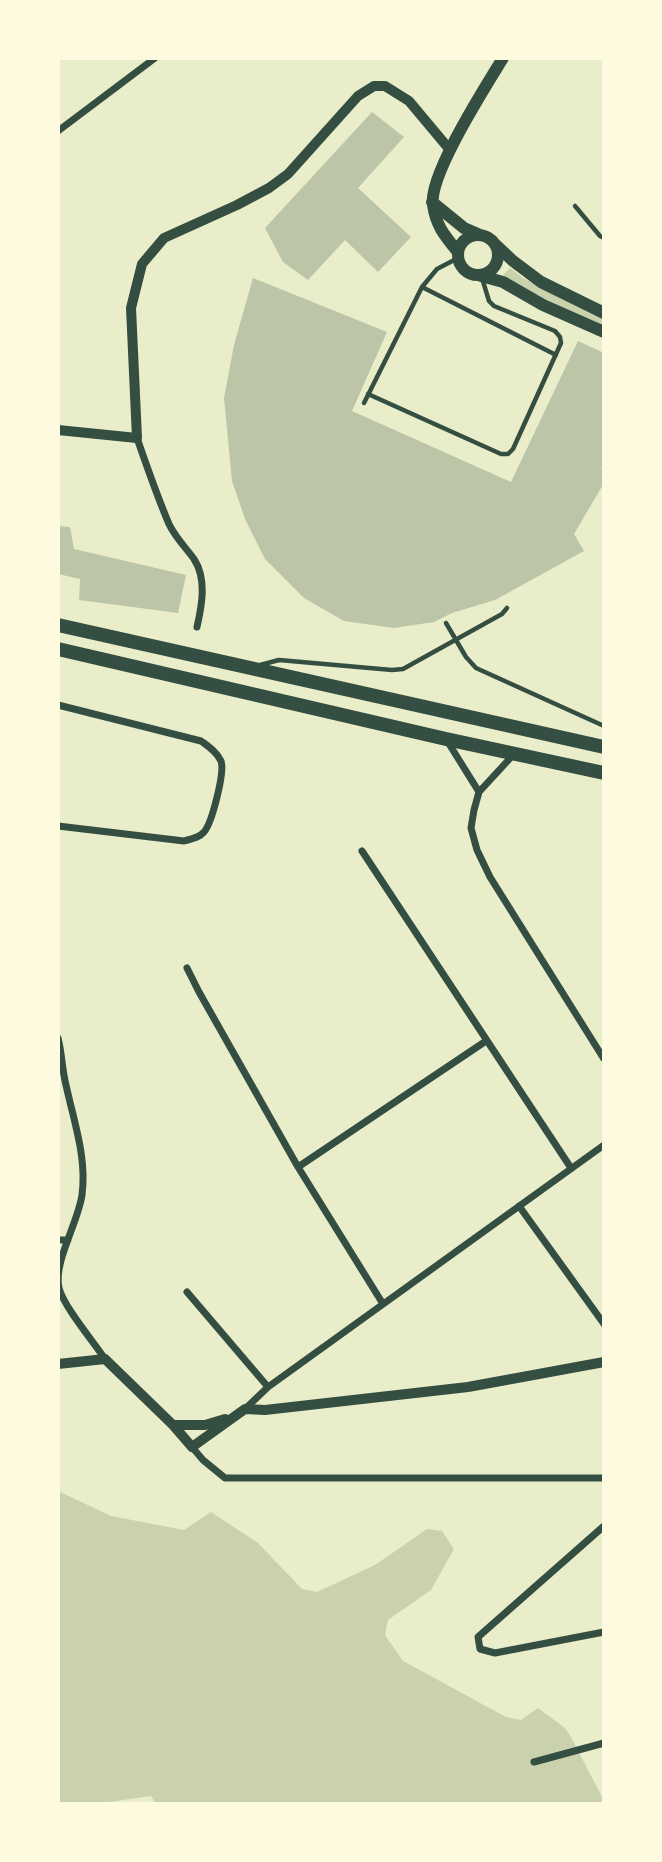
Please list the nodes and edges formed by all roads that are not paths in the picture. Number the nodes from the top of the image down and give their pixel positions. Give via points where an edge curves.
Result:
1 (155, 58) edge
2 (503, 58) edge
3 (58, 131) edge
4 (450, 150) junction
5 (432, 201) junction
6 (575, 206) dead end
7 (480, 235) junction
8 (604, 238) edge
9 (495, 244) junction
10 (458, 255) junction
11 (481, 276) junction
12 (422, 287) junction
13 (604, 313) edge
14 (604, 332) edge
15 (556, 355) junction
16 (368, 394) junction
17 (363, 403) dead end
18 (58, 430) edge
19 (137, 438) junction
20 (507, 608) dead end
21 (446, 623) dead end
22 (58, 625) edge
23 (197, 627) dead end
24 (58, 649) edge
25 (250, 668) junction
26 (58, 705) edge
27 (604, 726) edge
28 (446, 739) junction
29 (604, 747) edge
30 (515, 754) junction
31 (604, 773) edge
32 (478, 792) junction
33 (58, 826) edge
34 (362, 851) dead end
35 (187, 968) dead end
36 (59, 1040) edge
37 (486, 1041) junction
38 (604, 1059) edge
39 (604, 1145) edge
40 (298, 1167) junction
41 (571, 1168) junction
42 (519, 1206) junction
43 (58, 1240) edge
44 (68, 1240) junction
45 (187, 1292) dead end
46 (383, 1304) junction
47 (604, 1324) edge
48 (105, 1359) junction
49 (604, 1362) edge
50 (58, 1364) edge
51 (268, 1387) junction
52 (245, 1409) junction
53 (231, 1418) junction
54 (173, 1425) junction
55 (192, 1447) junction
56 (604, 1478) edge
57 (604, 1526) edge
58 (604, 1632) edge
59 (604, 1743) edge
60 (534, 1762) dead end

1 - 3 street
2 - 4 main road
4 - 5 main road
4 - 19 street via 409,102 385,86 374,86 358,96 288,174 269,188 164,238 142,264 131,308
5 - 7 main road via 464,228
5 - 10 main road via 439,228
6 - 8 lane
7 - 9 main road
7 - 10 main road via 463,241
9 - 11 main road via 497,263
9 - 13 main road via 541,282
10 - 11 main road via 469,273
10 - 12 lane
11 - 14 main road via 503,282
11 - 15 lane via 494,306 555,331 561,343
12 - 15 lane
12 - 16 lane
15 - 16 lane via 508,454
16 - 17 lane
18 - 19 street
19 - 23 street via 171,528 196,563 203,603
20 - 25 lane via 403,669 279,660
21 - 27 lane via 476,668
22 - 25 main road
24 - 28 main road
25 - 29 main road
26 - 33 street via 201,741 221,761 209,822 195,838 184,841
28 - 30 main road
28 - 32 street
30 - 31 main road
30 - 32 street
32 - 38 street via 471,828 477,850
34 - 37 street
35 - 40 street
36 - 44 street via 83,1164 82,1196
37 - 40 street
37 - 41 street
39 - 41 street
40 - 46 street
41 - 42 street
42 - 46 street
42 - 47 street
43 - 44 street
44 - 48 street via 58,1272 59,1287
45 - 51 street
46 - 51 street
48 - 50 street
48 - 54 street
49 - 52 street via 468,1387
51 - 52 street
52 - 53 street
53 - 54 street via 205,1425
53 - 55 street
54 - 55 street
55 - 56 street via 225,1478
57 - 58 street via 478,1637 480,1649 495,1653
59 - 60 street

